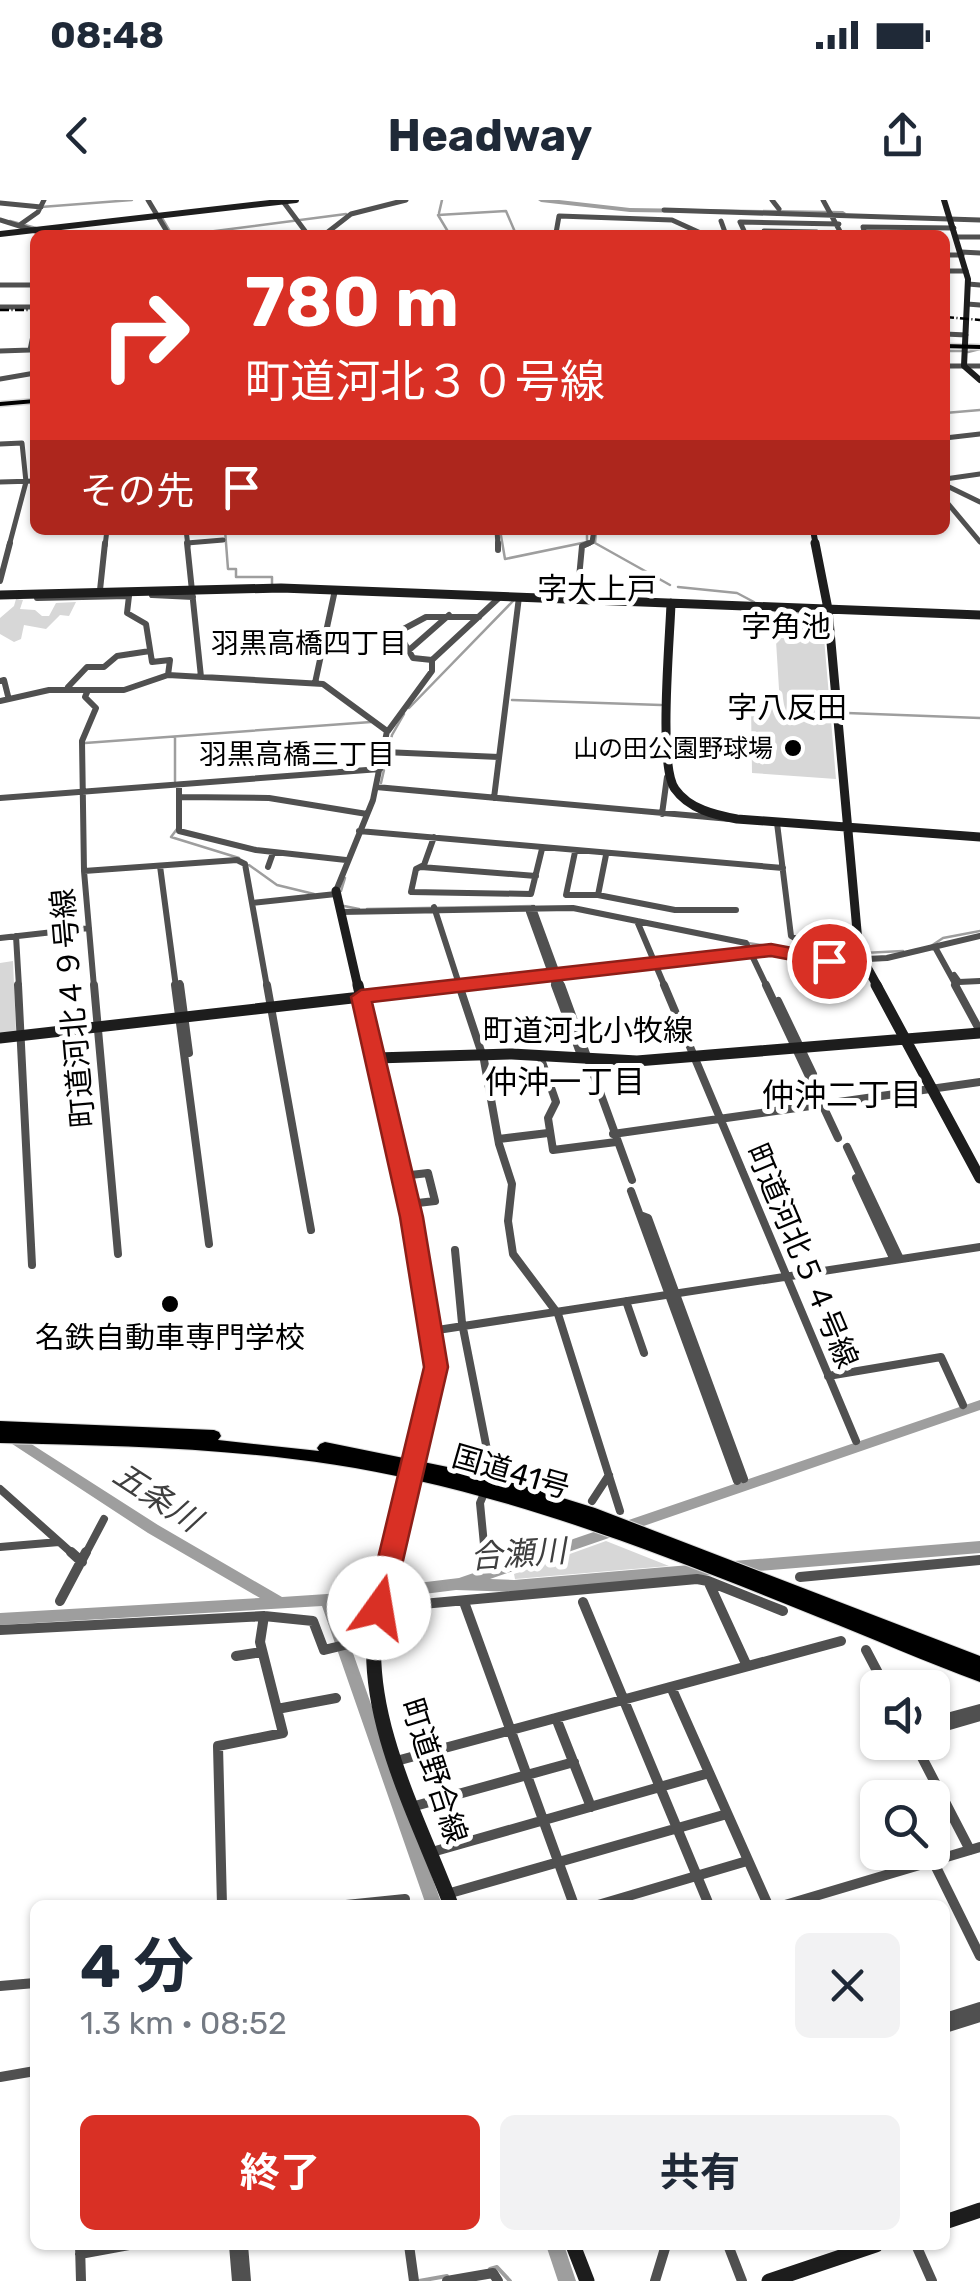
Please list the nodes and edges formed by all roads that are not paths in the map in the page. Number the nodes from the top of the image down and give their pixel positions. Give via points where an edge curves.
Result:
1 (148, 200) edge
2 (296, 200) edge
3 (406, 200) edge
4 (659, 200) edge
5 (772, 200) edge
6 (798, 200) edge
7 (823, 200) edge
8 (944, 200) edge
9 (282, 201) edge
10 (0, 202) edge
11 (42, 204) edge
12 (663, 208) junction
13 (780, 210) junction
14 (805, 210) junction
15 (832, 213) junction
16 (161, 217) junction
17 (603, 218) junction
18 (951, 218) junction
19 (0, 220) edge
20 (980, 220) edge
21 (721, 221) dead end
22 (760, 222) junction
23 (22, 223) junction
24 (798, 223) junction
25 (675, 224) junction
26 (816, 224) junction
27 (839, 224) junction
28 (42, 230) edge
29 (53, 230) edge
30 (167, 230) edge
31 (304, 230) edge
32 (330, 230) edge
33 (557, 230) edge
34 (599, 230) edge
35 (691, 230) edge
36 (724, 230) edge
37 (744, 230) edge
38 (764, 230) edge
39 (817, 230) edge
40 (841, 230) edge
41 (864, 230) edge
42 (910, 230) edge
43 (30, 232) edge
44 (950, 233) edge
45 (956, 233) junction
46 (0, 234) edge
47 (980, 237) edge
48 (980, 253) edge
49 (961, 254) junction
50 (950, 255) edge
51 (950, 271) edge
52 (966, 271) junction
53 (30, 284) edge
54 (968, 284) junction
55 (0, 285) edge
56 (980, 285) edge
57 (966, 304) junction
58 (980, 305) edge
59 (0, 308) edge
60 (30, 308) edge
61 (950, 333) edge
62 (966, 335) junction
63 (30, 346) edge
64 (950, 346) edge
65 (966, 347) junction
66 (980, 347) edge
67 (0, 351) edge
68 (950, 366) edge
69 (964, 366) junction
70 (980, 366) edge
71 (30, 373) edge
72 (0, 379) edge
73 (980, 380) edge
74 (30, 402) edge
75 (0, 404) edge
76 (980, 434) edge
77 (950, 437) edge
78 (0, 444) edge
79 (980, 474) edge
80 (950, 481) edge
81 (0, 482) edge
82 (26, 482) junction
83 (30, 482) edge
84 (950, 485) edge
85 (980, 502) edge
86 (950, 506) edge
87 (106, 535) edge
88 (186, 535) edge
89 (497, 535) edge
90 (593, 535) edge
91 (814, 535) edge
92 (0, 540) edge
93 (223, 540) dead end
94 (12, 541) junction
95 (980, 542) edge
96 (187, 543) junction
97 (498, 550) dead end
98 (0, 580) edge
99 (100, 590) junction
100 (336, 590) junction
101 (193, 592) junction
102 (23, 594) junction
103 (0, 595) edge
104 (130, 596) junction
105 (501, 596) junction
106 (519, 597) junction
107 (577, 599) junction
108 (672, 603) junction
109 (828, 610) junction
110 (448, 615) junction
111 (479, 616) junction
112 (980, 616) edge
113 (150, 651) junction
114 (408, 651) junction
115 (432, 660) junction
116 (168, 675) junction
117 (201, 677) junction
118 (0, 681) edge
119 (314, 683) junction
120 (68, 687) junction
121 (88, 690) junction
122 (8, 696) junction
123 (0, 701) edge
124 (387, 732) junction
125 (384, 752) junction
126 (499, 757) junction
127 (380, 769) junction
128 (668, 777) junction
129 (179, 785) junction
130 (376, 787) junction
131 (81, 792) junction
132 (180, 797) junction
133 (0, 798) edge
134 (494, 798) junction
135 (368, 814) junction
136 (662, 814) junction
137 (734, 818) junction
138 (777, 823) junction
139 (848, 830) junction
140 (358, 831) junction
141 (434, 836) junction
142 (980, 836) edge
143 (542, 848) junction
144 (575, 852) junction
145 (273, 853) junction
146 (606, 855) junction
147 (346, 860) junction
148 (160, 866) junction
149 (420, 867) junction
150 (268, 868) dead end
151 (783, 868) junction
152 (84, 870) junction
153 (536, 876) junction
154 (336, 892) junction
155 (598, 895) junction
156 (252, 903) junction
157 (434, 908) junction
158 (530, 908) junction
159 (736, 910) dead end
160 (340, 912) junction
161 (637, 921) junction
162 (89, 928) junction
163 (16, 936) junction
164 (980, 936) edge
165 (0, 938) edge
166 (937, 948) junction
167 (752, 952) junction
168 (860, 954) junction
169 (654, 963) junction
170 (554, 975) junction
171 (980, 983) edge
172 (458, 986) junction
173 (958, 988) junction
174 (361, 997) junction
175 (271, 1007) junction
176 (182, 1016) junction
177 (98, 1026) junction
178 (980, 1032) edge
179 (21, 1034) junction
180 (0, 1038) edge
181 (905, 1039) junction
182 (797, 1048) junction
183 (482, 1056) junction
184 (540, 1056) junction
185 (694, 1057) junction
186 (376, 1058) junction
187 (584, 1059) junction
188 (546, 1075) junction
189 (488, 1082) junction
190 (980, 1084) edge
191 (933, 1090) junction
192 (824, 1105) junction
193 (720, 1120) junction
194 (548, 1132) junction
195 (614, 1137) junction
196 (838, 1138) dead end
197 (499, 1139) junction
198 (847, 1146) dead end
199 (402, 1176) junction
200 (980, 1178) edge
201 (632, 1180) dead end
202 (631, 1191) dead end
203 (408, 1204) junction
204 (311, 1230) dead end
205 (209, 1244) dead end
206 (980, 1247) edge
207 (455, 1250) dead end
208 (118, 1254) dead end
209 (897, 1260) junction
210 (32, 1266) dead end
211 (786, 1276) junction
212 (672, 1294) junction
213 (626, 1301) junction
214 (556, 1311) junction
215 (462, 1326) junction
216 (430, 1331) junction
217 (940, 1344) dead end
218 (644, 1354) dead end
219 (828, 1376) junction
220 (0, 1427) edge
221 (56, 1433) junction
222 (0, 1437) edge
223 (856, 1441) dead end
224 (413, 1468) junction
225 (490, 1470) dead end
226 (608, 1475) junction
227 (740, 1480) dead end
228 (0, 1489) edge
229 (485, 1491) junction
230 (592, 1500) dead end
231 (104, 1519) dead end
232 (619, 1525) junction
233 (59, 1542) junction
234 (0, 1547) edge
235 (485, 1560) dead end
236 (980, 1560) edge
237 (82, 1562) junction
238 (800, 1576) dead end
239 (710, 1586) junction
240 (60, 1601) dead end
241 (464, 1602) junction
242 (583, 1602) dead end
243 (379, 1608) junction
244 (783, 1611) dead end
245 (264, 1616) junction
246 (0, 1630) edge
247 (366, 1639) junction
248 (841, 1641) dead end
249 (866, 1650) dead end
250 (262, 1652) junction
251 (236, 1656) dead end
252 (980, 1663) edge
253 (748, 1666) junction
254 (877, 1670) edge
255 (980, 1676) edge
256 (671, 1686) junction
257 (336, 1698) dead end
258 (624, 1700) junction
259 (277, 1708) junction
260 (980, 1712) edge
261 (556, 1718) junction
262 (950, 1721) edge
263 (511, 1730) junction
264 (400, 1760) junction
265 (924, 1760) edge
266 (574, 1762) junction
267 (709, 1773) junction
268 (526, 1775) junction
269 (660, 1787) junction
270 (415, 1806) junction
271 (591, 1806) junction
272 (726, 1814) junction
273 (543, 1820) junction
274 (677, 1828) junction
275 (975, 1848) edge
276 (432, 1852) junction
277 (950, 1856) edge
278 (558, 1862) junction
279 (747, 1862) junction
280 (905, 1870) edge
281 (936, 1870) edge
282 (697, 1876) junction
283 (404, 1899) dead end
284 (222, 1900) edge
285 (395, 1900) edge
286 (449, 1900) edge
287 (572, 1900) edge
288 (615, 1900) edge
289 (707, 1900) edge
290 (766, 1900) edge
291 (802, 1900) edge
292 (980, 1956) edge
293 (30, 1983) edge
294 (0, 1986) edge
295 (980, 2007) edge
296 (950, 2016) edge
297 (980, 2017) edge
298 (950, 2026) edge
299 (30, 2072) edge
300 (0, 2077) edge
301 (980, 2210) edge
302 (950, 2220) edge
303 (80, 2250) edge
304 (235, 2250) edge
305 (243, 2250) edge
306 (410, 2250) edge
307 (575, 2250) edge
308 (665, 2250) edge
309 (730, 2250) edge
310 (861, 2250) edge
311 (918, 2250) edge
312 (81, 2281) edge
313 (238, 2281) edge
314 (246, 2281) edge
315 (414, 2281) edge
316 (447, 2281) edge
317 (498, 2281) edge
318 (587, 2281) edge
319 (656, 2281) edge
320 (742, 2281) edge
321 (768, 2281) edge
322 (932, 2281) edge

1 - 16 street
2 - 9 street
3 - 32 street via 351,214
4 - 12 street
5 - 13 street
6 - 14 street
7 - 15 street
8 - 18 street
9 - 16 street
9 - 31 street
10 - 11 street
11 - 23 street
12 - 13 street
12 - 25 street
13 - 14 street
13 - 15 street
13 - 24 street
14 - 15 street
15 - 18 street
15 - 27 street
16 - 29 street
16 - 30 street
17 - 25 street
17 - 33 street via 559,216
17 - 34 street
18 - 20 street
18 - 45 street
19 - 23 street
21 - 36 street
22 - 24 street
22 - 37 street via 740,222
22 - 38 street
23 - 28 street
24 - 26 street
25 - 35 street
26 - 27 street
26 - 39 street
27 - 40 street
41 - 42 street
43 - 46 street
44 - 45 street
45 - 47 street
45 - 49 street
48 - 49 street
49 - 50 street
49 - 52 street
51 - 52 street
52 - 54 street
53 - 55 street
54 - 56 street
54 - 57 street
57 - 58 street
57 - 62 street
59 - 60 street
61 - 62 street
62 - 65 street
63 - 67 street
64 - 65 main road
65 - 66 main road
65 - 69 street
68 - 69 street
69 - 70 street
69 - 73 street
71 - 72 street
74 - 75 main road
76 - 77 street
78 - 82 street via 22,443
79 - 80 street
81 - 82 street
82 - 83 street
82 - 94 street
84 - 85 street
86 - 95 street
87 - 99 street
88 - 96 street
89 - 97 street
90 - 107 street via 582,546
91 - 109 street
92 - 94 street
93 - 96 street
94 - 98 street
96 - 101 street
99 - 101 street
99 - 102 street
100 - 101 street
100 - 105 street
100 - 119 street
101 - 104 street
101 - 117 street
102 - 103 street
102 - 104 street via 64,600
104 - 113 street via 127,612 146,624
105 - 106 street
105 - 111 street
106 - 107 street
106 - 126 street
107 - 108 street
108 - 109 street
108 - 128 street
109 - 112 street
109 - 139 street
110 - 111 street
110 - 114 street
110 - 114 street via 420,615 398,632
111 - 115 street
113 - 116 street via 152,662 170,660
113 - 120 street via 87,667
114 - 115 street via 412,658
115 - 124 street via 432,671
116 - 117 street
116 - 121 street via 130,689
117 - 119 street
118 - 122 street
119 - 124 street
120 - 121 street
120 - 122 street
121 - 131 street via 84,697 96,713 82,741
122 - 123 street
124 - 125 street
125 - 126 street
125 - 127 street
126 - 134 street
127 - 129 street
127 - 130 street
128 - 136 street
128 - 137 street via 690,803
129 - 131 street
129 - 132 street
130 - 134 street
130 - 135 street
131 - 133 street
131 - 152 street
132 - 135 street via 269,798
132 - 145 street via 179,831
134 - 136 street
135 - 140 street
136 - 137 street
137 - 138 street
138 - 139 street
138 - 151 street
139 - 142 street
139 - 168 street
140 - 141 street
140 - 147 street
141 - 143 street
141 - 149 street
143 - 144 street
143 - 153 street
144 - 146 street
144 - 155 street via 566,895
145 - 147 street
145 - 150 street
146 - 151 street
146 - 155 street
147 - 154 street
148 - 152 street, 町道河北４９号線
148 - 156 street, 町道河北４９号線 via 240,861
148 - 176 street
149 - 153 street
149 - 153 street via 411,892 531,894
151 - 168 street via 791,936 818,951
152 - 162 street, 町道河北４９号線
154 - 156 street
154 - 160 street, 町道野合線
155 - 159 street via 675,910
156 - 175 street, 町道河北４９号線
157 - 158 street
157 - 160 street
157 - 172 street
158 - 161 street via 573,908
158 - 170 street
160 - 174 street, 町道野合線
161 - 167 street via 746,943
161 - 169 street, 町道河北５４号線
162 - 163 street
162 - 177 street, 町道河北４９号線
163 - 165 street
163 - 179 street
164 - 166 street
166 - 168 street
166 - 171 street via 958,982
166 - 173 street
167 - 168 street via 829,961
167 - 169 street
167 - 182 street
168 - 181 street
169 - 170 street
169 - 185 street, 町道河北５４号線
170 - 172 street
170 - 187 street
171 - 173 street
172 - 174 street
172 - 183 street
173 - 178 street
174 - 175 street
174 - 186 street, 町道野合線
175 - 176 street
175 - 204 street, 町道河北４９号線
176 - 177 street
176 - 205 street
177 - 179 street
177 - 208 street, 町道河北４９号線
178 - 181 street, 町道河北小牧線
179 - 180 street
179 - 210 street
181 - 182 street, 町道河北小牧線
181 - 191 street
182 - 185 street, 町道河北小牧線
182 - 192 street
183 - 184 street, 町道河北小牧線
183 - 186 street, 町道河北小牧線
183 - 189 street
184 - 187 street, 町道河北小牧線
184 - 188 street
185 - 187 street, 町道河北小牧線
185 - 193 street, 町道河北５４号線
186 - 199 street, 町道野合線
187 - 195 street
188 - 189 street
188 - 194 street via 556,1102
189 - 197 street
190 - 191 street
191 - 192 street
191 - 200 street
192 - 193 street
192 - 196 street
193 - 195 street
193 - 211 street, 町道河北５４号線
194 - 195 street via 552,1150
194 - 197 street
195 - 201 street
197 - 214 street via 512,1184 513,1254
198 - 209 street
199 - 203 street, 町道野合線
199 - 203 street via 428,1173 435,1201
202 - 212 street via 640,1215 648,1218
203 - 216 street, 町道野合線
206 - 209 street
207 - 215 street
209 - 211 street
211 - 212 street
211 - 219 street, 町道河北５４号線
212 - 213 street
212 - 227 street
213 - 214 street
213 - 218 street
214 - 215 street
214 - 226 street
215 - 216 street
215 - 225 street
216 - 224 street, 町道野合線 via 434,1381
217 - 219 street via 965,1404 941,1357
219 - 223 street, 町道河北５４号線
220 - 221 highway, 国道41号
221 - 222 highway, 国道41号
221 - 224 highway, 国道41号
224 - 229 highway, 国道41号
224 - 232 highway, 国道41号 via 492,1482
224 - 243 street, 町道野合線
226 - 230 street
226 - 232 street
228 - 233 street
229 - 232 highway, 国道41号
229 - 235 street
231 - 237 street
232 - 252 highway, 国道41号
232 - 255 highway, 国道41号 via 684,1559
233 - 234 street
233 - 237 street
236 - 238 street
237 - 240 street
239 - 241 street via 607,1586
239 - 244 street
239 - 253 street
241 - 243 street
241 - 263 street
242 - 258 street
243 - 247 street, 町道野合線
245 - 246 street
245 - 247 street via 313,1621 327,1649
245 - 250 street
247 - 264 street, 町道野合線
248 - 253 street
249 - 254 street
250 - 251 street
250 - 259 street
253 - 256 street
256 - 258 street
256 - 267 street
257 - 259 street
258 - 261 street
258 - 269 street
259 - 284 street via 283,1733 218,1746
260 - 262 street
261 - 263 street
261 - 266 street
263 - 264 street
263 - 268 street
264 - 270 street, 町道野合線
265 - 275 street
266 - 268 street
266 - 271 street
267 - 269 street
267 - 272 street
268 - 270 street
268 - 273 street
269 - 271 street
269 - 274 street
270 - 276 street, 町道野合線
271 - 273 street
272 - 274 street
272 - 279 street
273 - 276 street
273 - 278 street
274 - 278 street
274 - 282 street
275 - 277 street
276 - 286 street, 町道野合線
278 - 286 street
278 - 287 street
279 - 282 street
279 - 290 street
280 - 291 street
281 - 292 street
282 - 288 street
282 - 289 street
283 - 285 street
293 - 294 street
295 - 296 street
297 - 298 street
299 - 300 street
301 - 302 street
303 - 312 street
304 - 313 street
305 - 314 street
306 - 315 street
307 - 318 street
308 - 319 street
309 - 320 street
310 - 321 street
311 - 322 street
316 - 317 street via 493,2273

